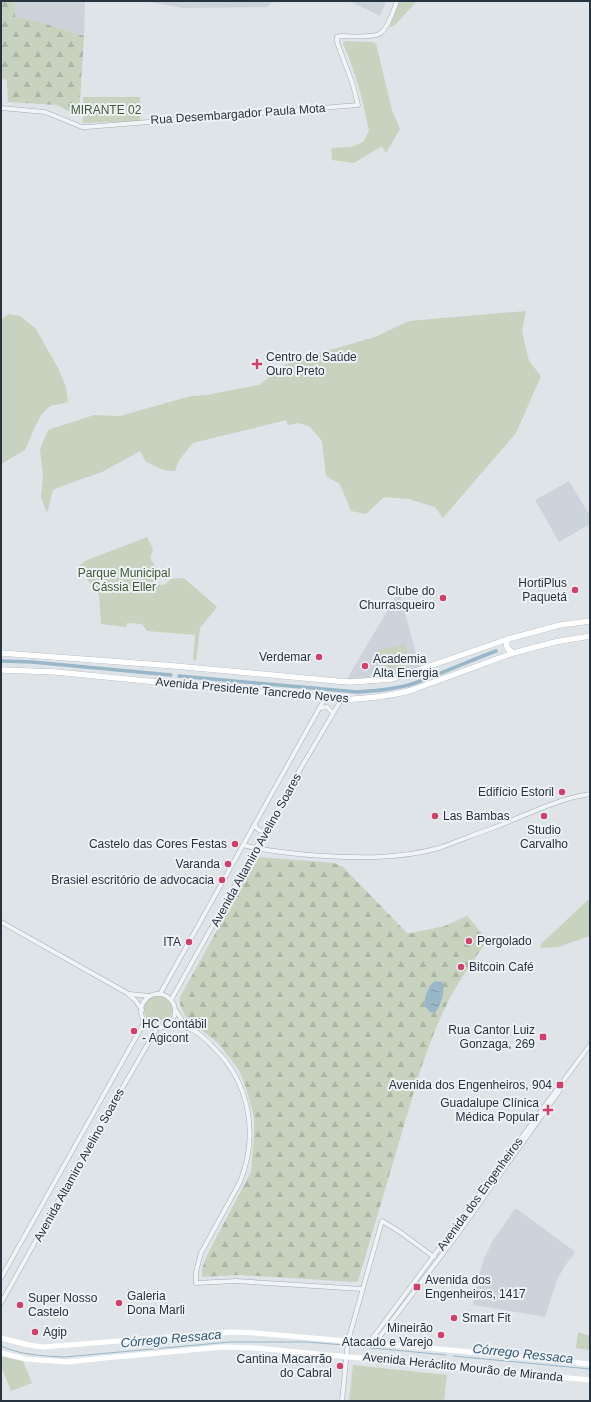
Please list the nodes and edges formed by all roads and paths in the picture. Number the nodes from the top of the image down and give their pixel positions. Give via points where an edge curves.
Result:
1 (396, 1) edge
2 (1, 108) edge
3 (590, 621) edge
4 (590, 636) edge
5 (508, 639) junction
6 (498, 643) junction
7 (1, 653) edge
8 (513, 653) junction
9 (504, 656) junction
10 (1, 670) edge
11 (325, 698) junction
12 (341, 700) junction
13 (320, 708) junction
14 (333, 713) junction
15 (590, 794) edge
16 (255, 824) junction
17 (267, 830) junction
18 (243, 845) junction
19 (256, 848) junction
20 (1, 922) edge
21 (127, 993) junction
22 (160, 994) junction
23 (150, 996) junction
24 (172, 1000) junction
25 (142, 1010) junction
26 (176, 1011) junction
27 (145, 1021) junction
28 (168, 1024) junction
29 (157, 1028) junction
30 (187, 1028) junction
31 (590, 1045) edge
32 (590, 1049) edge
33 (434, 1257) junction
34 (1, 1278) edge
35 (416, 1280) junction
36 (362, 1289) junction
37 (2, 1291) dead end
38 (5, 1296) junction
39 (410, 1296) junction
40 (1, 1303) edge
41 (1, 1338) edge
42 (348, 1342) junction
43 (372, 1343) junction
44 (1, 1353) edge
45 (346, 1354) junction
46 (590, 1364) edge
47 (590, 1380) edge
48 (342, 1401) edge

1 - 2 street, Rua Desembargador Paula Mota via 388,22 378,34 337,37 336,42 358,105 87,127 44,112
3 - 5 main road, Avenida Presidente Tancredo Neves via 560,625
4 - 8 main road, Avenida Presidente Tancredo Neves
5 - 6 main road, Avenida Presidente Tancredo Neves
5 - 8 main road via 507,647
6 - 7 main road, Avenida Presidente Tancredo Neves via 392,679 351,682
6 - 9 main road via 504,647
8 - 9 main road, Avenida Presidente Tancredo Neves
9 - 12 main road, Avenida Presidente Tancredo Neves via 396,695
10 - 11 main road, Avenida Presidente Tancredo Neves via 56,672
11 - 12 main road, Avenida Presidente Tancredo Neves
11 - 13 street, Avenida Altamiro Avelino Soares
12 - 14 street, Avenida Altamiro Avelino Soares
13 - 14 street via 327,707
13 - 16 street, Avenida Altamiro Avelino Soares
14 - 17 street, Avenida Altamiro Avelino Soares
15 - 19 street via 567,799 438,848 414,853 368,858 277,852
16 - 17 street via 258,830
16 - 18 street, Avenida Altamiro Avelino Soares
17 - 19 street, Avenida Altamiro Avelino Soares
18 - 19 street
18 - 22 street, Avenida Altamiro Avelino Soares
19 - 24 street, Avenida Altamiro Avelino Soares
20 - 21 street
21 - 23 street
21 - 25 street
22 - 23 street
22 - 24 street
23 - 25 street via 144,1002
24 - 26 street
25 - 27 street
26 - 28 street via 173,1020
26 - 30 street
27 - 29 street
27 - 34 street, Avenida Altamiro Avelino Soares
28 - 29 street
28 - 30 street
29 - 38 street, Avenida Altamiro Avelino Soares
30 - 36 street via 206,1040 235,1073 245,1099 250,1137 244,1173 201,1253 196,1283 236,1281
31 - 33 street, Avenida dos Engenheiros
32 - 39 street, Avenida dos Engenheiros
33 - 35 street, Avenida dos Engenheiros
33 - 36 street via 382,1221
35 - 39 street via 409,1292
35 - 43 street, Avenida dos Engenheiros
36 - 42 street
37 - 38 street
38 - 40 street, Avenida Altamiro Avelino Soares
39 - 43 street, Avenida dos Engenheiros
41 - 42 main road, Avenida Heráclito Mourão de Miranda via 43,1347 232,1332
42 - 43 main road, Avenida Heráclito Mourão de Miranda
42 - 45 street
43 - 46 main road, Avenida Heráclito Mourão de Miranda
44 - 45 main road, Avenida Heráclito Mourão de Miranda via 53,1362 232,1347
45 - 47 main road, Avenida Heráclito Mourão de Miranda
45 - 48 street

